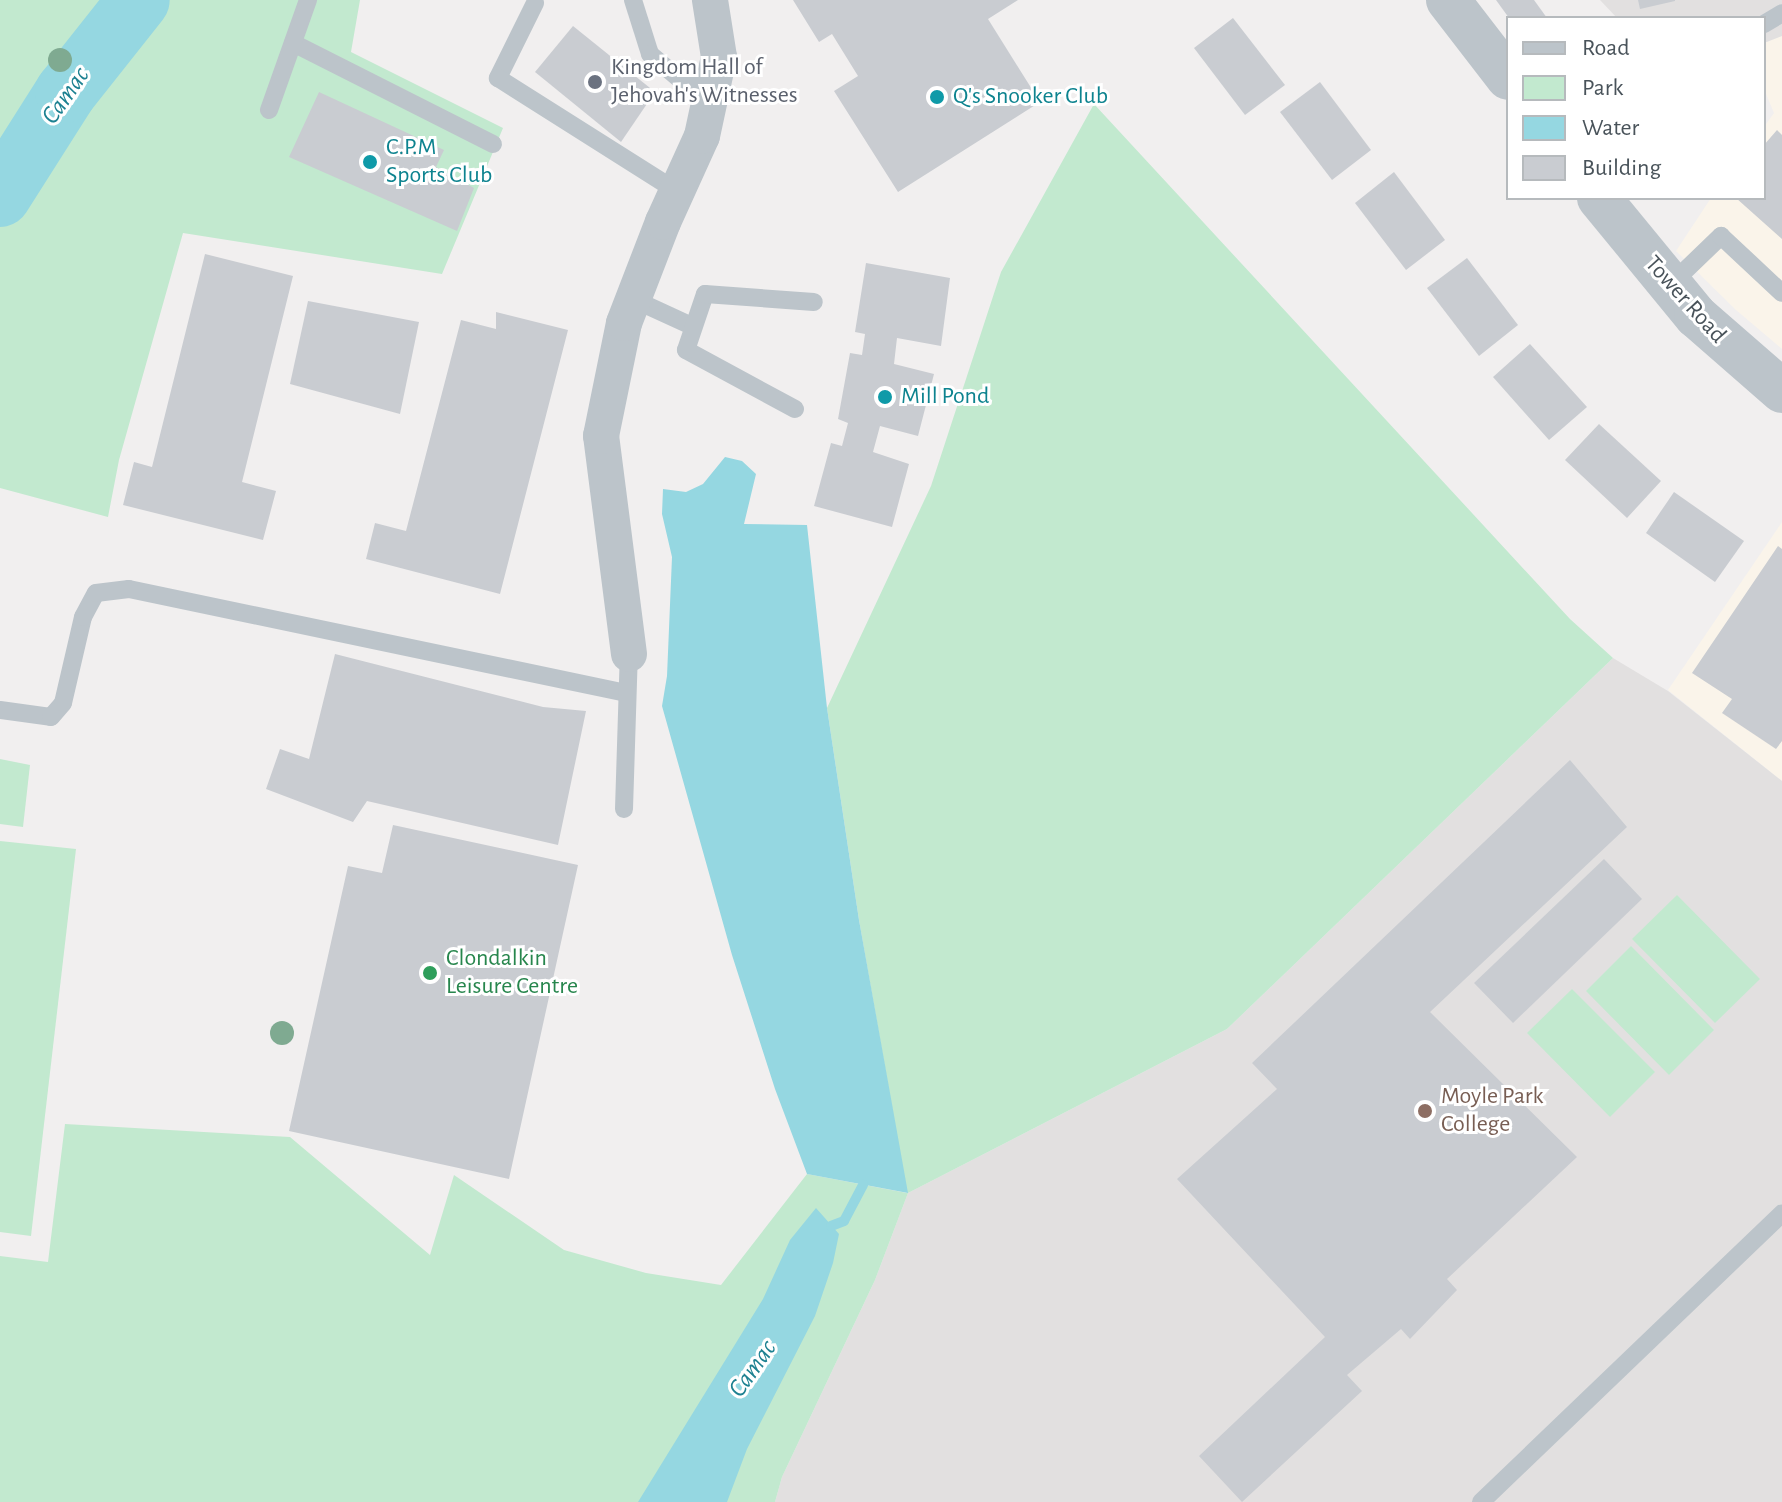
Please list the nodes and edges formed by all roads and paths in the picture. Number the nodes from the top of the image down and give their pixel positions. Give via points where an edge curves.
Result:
1 (308, 0) edge
2 (633, 0) edge
3 (710, 0) edge
4 (1448, 0) edge
5 (535, 3) dead end
6 (293, 43) junction
7 (1506, 75) edge
8 (713, 86) junction
9 (269, 110) dead end
10 (493, 144) dead end
11 (677, 191) junction
12 (1601, 200) edge
13 (1670, 285) junction
14 (1782, 293) edge
15 (633, 299) junction
16 (814, 302) dead end
17 (692, 326) junction
18 (1781, 389) edge
19 (795, 409) dead end
20 (629, 654) joint
21 (626, 693) junction
22 (0, 710) edge
23 (624, 809) dead end
24 (1782, 1213) edge
25 (1481, 1502) edge

1 - 6 lane
2 - 8 lane via 650,54 682,81
3 - 8 street via 719,57
4 - 7 street
5 - 11 lane via 498,78
6 - 9 lane
6 - 10 lane
8 - 11 street via 702,136
11 - 15 street
12 - 13 street, Tower Road
13 - 14 lane via 1721,236
13 - 18 street, Tower Road via 1740,358
15 - 17 lane
15 - 20 street via 601,436
16 - 17 lane via 705,294
17 - 19 lane via 686,350
20 - 21 lane
21 - 22 lane via 129,589 96,593 83,617 63,703 51,717
21 - 23 lane
24 - 25 lane

